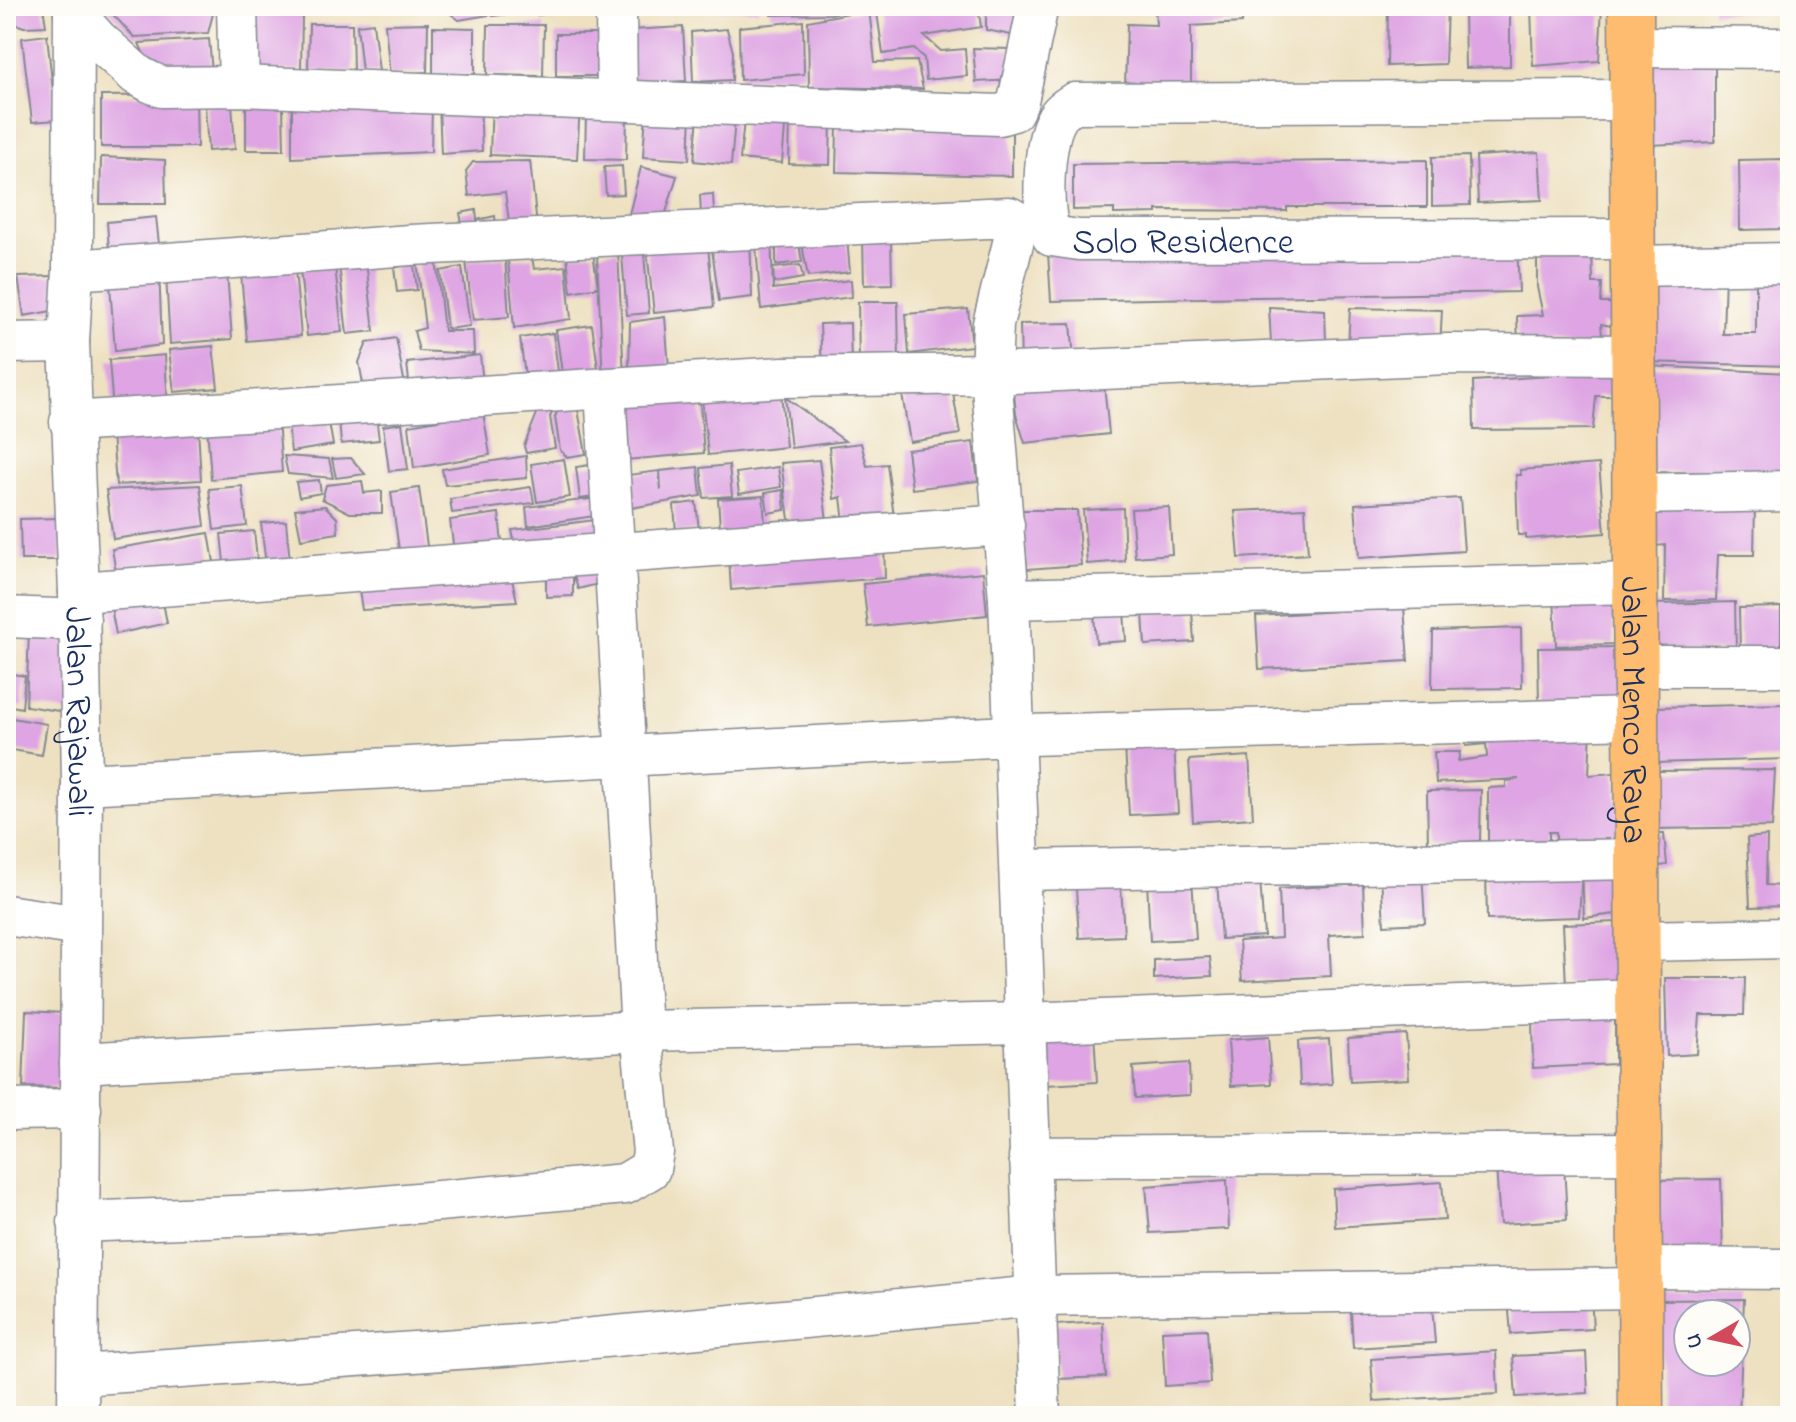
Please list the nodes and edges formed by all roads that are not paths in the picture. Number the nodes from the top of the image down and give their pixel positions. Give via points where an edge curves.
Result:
1 (237, 6) edge
2 (616, 6) edge
3 (1038, 6) edge
4 (74, 10) edge
5 (1631, 26) edge
6 (1790, 48) edge
7 (239, 86) junction
8 (617, 99) junction
9 (1631, 100) junction
10 (1632, 252) junction
11 (1790, 263) edge
12 (73, 270) junction
13 (69, 342) junction
14 (6, 343) edge
15 (1634, 355) junction
16 (991, 374) junction
17 (605, 389) junction
18 (70, 422) junction
19 (1790, 491) edge
20 (1634, 494) junction
21 (1004, 525) junction
22 (614, 553) junction
23 (1635, 583) junction
24 (1009, 599) junction
25 (80, 606) junction
26 (6, 617) edge
27 (1635, 666) junction
28 (1790, 666) edge
29 (1635, 718) junction
30 (1014, 735) junction
31 (625, 754) junction
32 (82, 784) junction
33 (1637, 859) junction
34 (1020, 870) junction
35 (6, 915) edge
36 (80, 926) junction
37 (1790, 938) edge
38 (1638, 941) junction
39 (1638, 999) junction
40 (1024, 1023) junction
41 (641, 1031) junction
42 (80, 1063) junction
43 (81, 1109) junction
44 (6, 1110) edge
45 (1639, 1153) junction
46 (1029, 1157) junction
47 (78, 1222) junction
48 (1790, 1269) edge
49 (1640, 1278) junction
50 (1036, 1296) junction
51 (80, 1375) junction
52 (78, 1416) edge
53 (1040, 1416) edge
54 (1641, 1416) edge

1 - 7 street
2 - 8 street
3 - 8 street via 1018,101 1013,111 999,115
4 - 7 street via 98,40 150,82 162,87
4 - 12 street, Jalan Rajawali
5 - 6 street
5 - 9 main road, Jalan Menco Raya
7 - 8 street
9 - 10 main road, Jalan Menco Raya
9 - 10 street, Solo Residence via 1074,103 1064,109 1051,132 1044,222 1052,236 1065,239
10 - 11 street
10 - 15 main road, Jalan Menco Raya
12 - 13 street, Jalan Rajawali
12 - 16 street via 381,246 1009,217 1016,228 993,324
13 - 14 street
13 - 18 street, Jalan Rajawali
15 - 16 street via 1448,354
15 - 20 main road, Jalan Menco Raya
16 - 17 street via 783,377
16 - 21 street
17 - 18 street
17 - 22 street
18 - 25 street, Jalan Rajawali
19 - 20 street
20 - 23 main road, Jalan Menco Raya
21 - 22 street
21 - 24 street
22 - 25 street
22 - 31 street
23 - 24 street
23 - 27 main road, Jalan Menco Raya
24 - 30 street
25 - 26 street
25 - 32 street, Jalan Rajawali
27 - 28 street
27 - 29 main road, Jalan Menco Raya
29 - 30 street
29 - 33 main road, Jalan Menco Raya
30 - 31 street
30 - 34 street
31 - 32 street
31 - 41 street
32 - 36 street, Jalan Rajawali
33 - 34 street
33 - 38 main road, Jalan Menco Raya
34 - 40 street
35 - 36 street
36 - 42 street, Jalan Rajawali
37 - 38 street
38 - 39 main road, Jalan Menco Raya
39 - 40 street
39 - 45 main road, Jalan Menco Raya
40 - 41 street
40 - 46 street
41 - 42 street
41 - 47 street via 653,1152 650,1169 625,1184 308,1213
42 - 43 street, Jalan Rajawali
43 - 44 street
43 - 47 street, Jalan Rajawali
45 - 46 street
45 - 49 main road, Jalan Menco Raya
46 - 50 street
47 - 51 street, Jalan Rajawali
48 - 49 street
49 - 50 street
49 - 54 main road, Jalan Menco Raya
50 - 51 street via 531,1344
50 - 53 street
51 - 52 street, Jalan Rajawali

